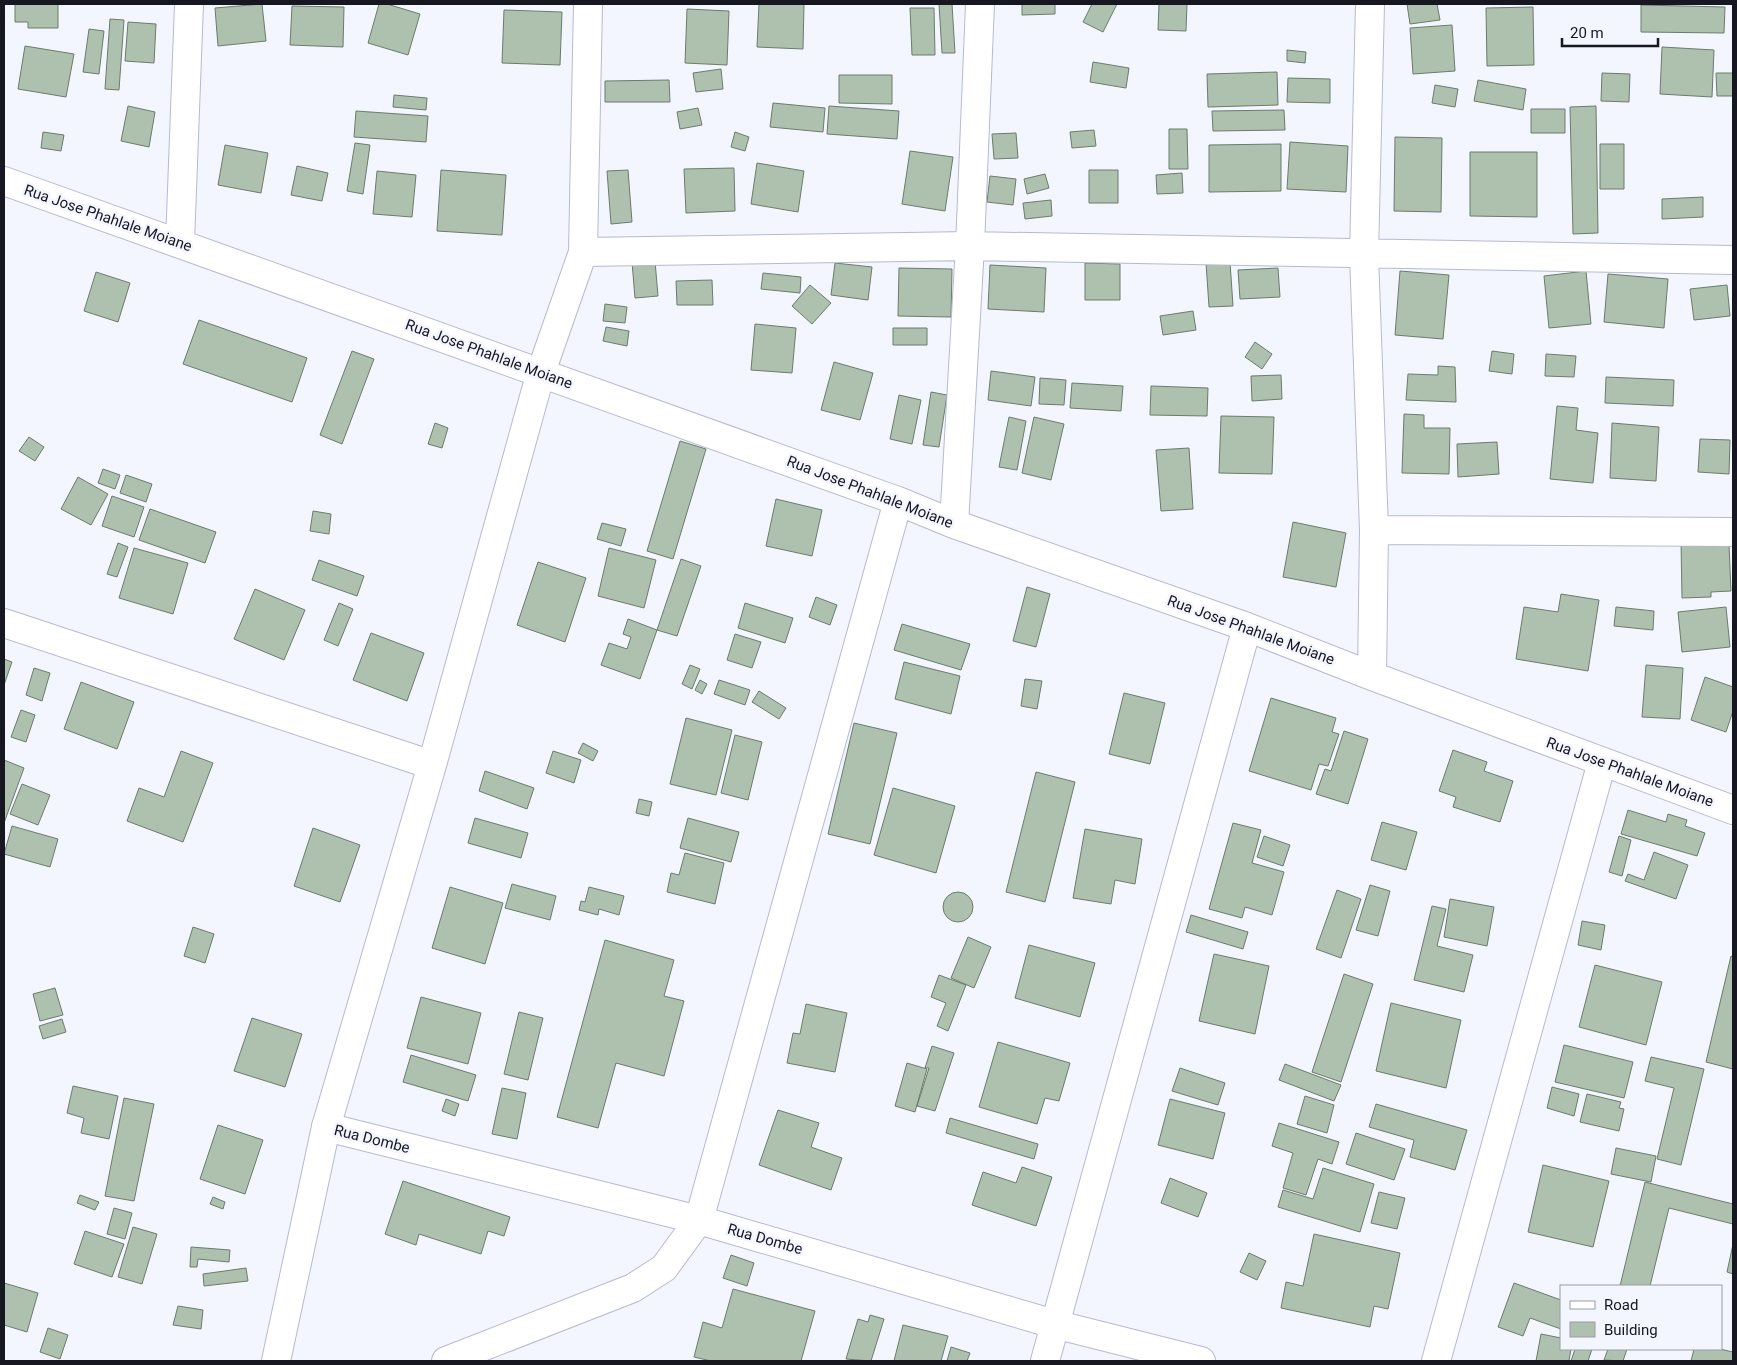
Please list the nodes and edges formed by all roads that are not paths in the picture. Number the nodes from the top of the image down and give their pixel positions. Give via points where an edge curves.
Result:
1 (189, 4) edge
2 (588, 4) edge
3 (980, 4) edge
4 (1370, 4) edge
5 (4, 181) edge
6 (180, 243) junction
7 (970, 246) junction
8 (583, 252) junction
9 (1364, 255) junction
10 (1733, 260) edge
11 (541, 372) junction
12 (898, 501) junction
13 (954, 524) junction
14 (1374, 530) junction
15 (1733, 532) edge
16 (4, 624) edge
17 (1247, 627) junction
18 (1372, 676) junction
19 (1602, 762) junction
20 (432, 765) junction
21 (1733, 810) edge
22 (326, 1127) junction
23 (699, 1220) junction
24 (1054, 1324) junction
25 (276, 1361) edge
26 (446, 1361) edge
27 (1045, 1361) edge
28 (1201, 1361) edge
29 (1436, 1361) edge

1 - 6 street
2 - 8 street
3 - 7 street
4 - 9 street
5 - 6 street, Rua Jose Phahlale Moiane
6 - 11 street, Rua Jose Phahlale Moiane
7 - 8 street
7 - 9 street
7 - 13 street
8 - 11 street
9 - 10 street
9 - 14 street
11 - 12 street, Rua Jose Phahlale Moiane
11 - 20 street
12 - 13 street, Rua Jose Phahlale Moiane
12 - 23 street
13 - 17 street, Rua Jose Phahlale Moiane
14 - 15 street
14 - 18 street
16 - 20 street
17 - 18 street, Rua Jose Phahlale Moiane
17 - 24 street
18 - 19 street, Rua Jose Phahlale Moiane
19 - 21 street, Rua Jose Phahlale Moiane
19 - 29 street
20 - 22 street
22 - 23 street, Rua Dombe
22 - 25 street
23 - 24 street, Rua Dombe
23 - 26 street via 664,1268 633,1288
24 - 27 street
24 - 28 street, Rua Dombe

